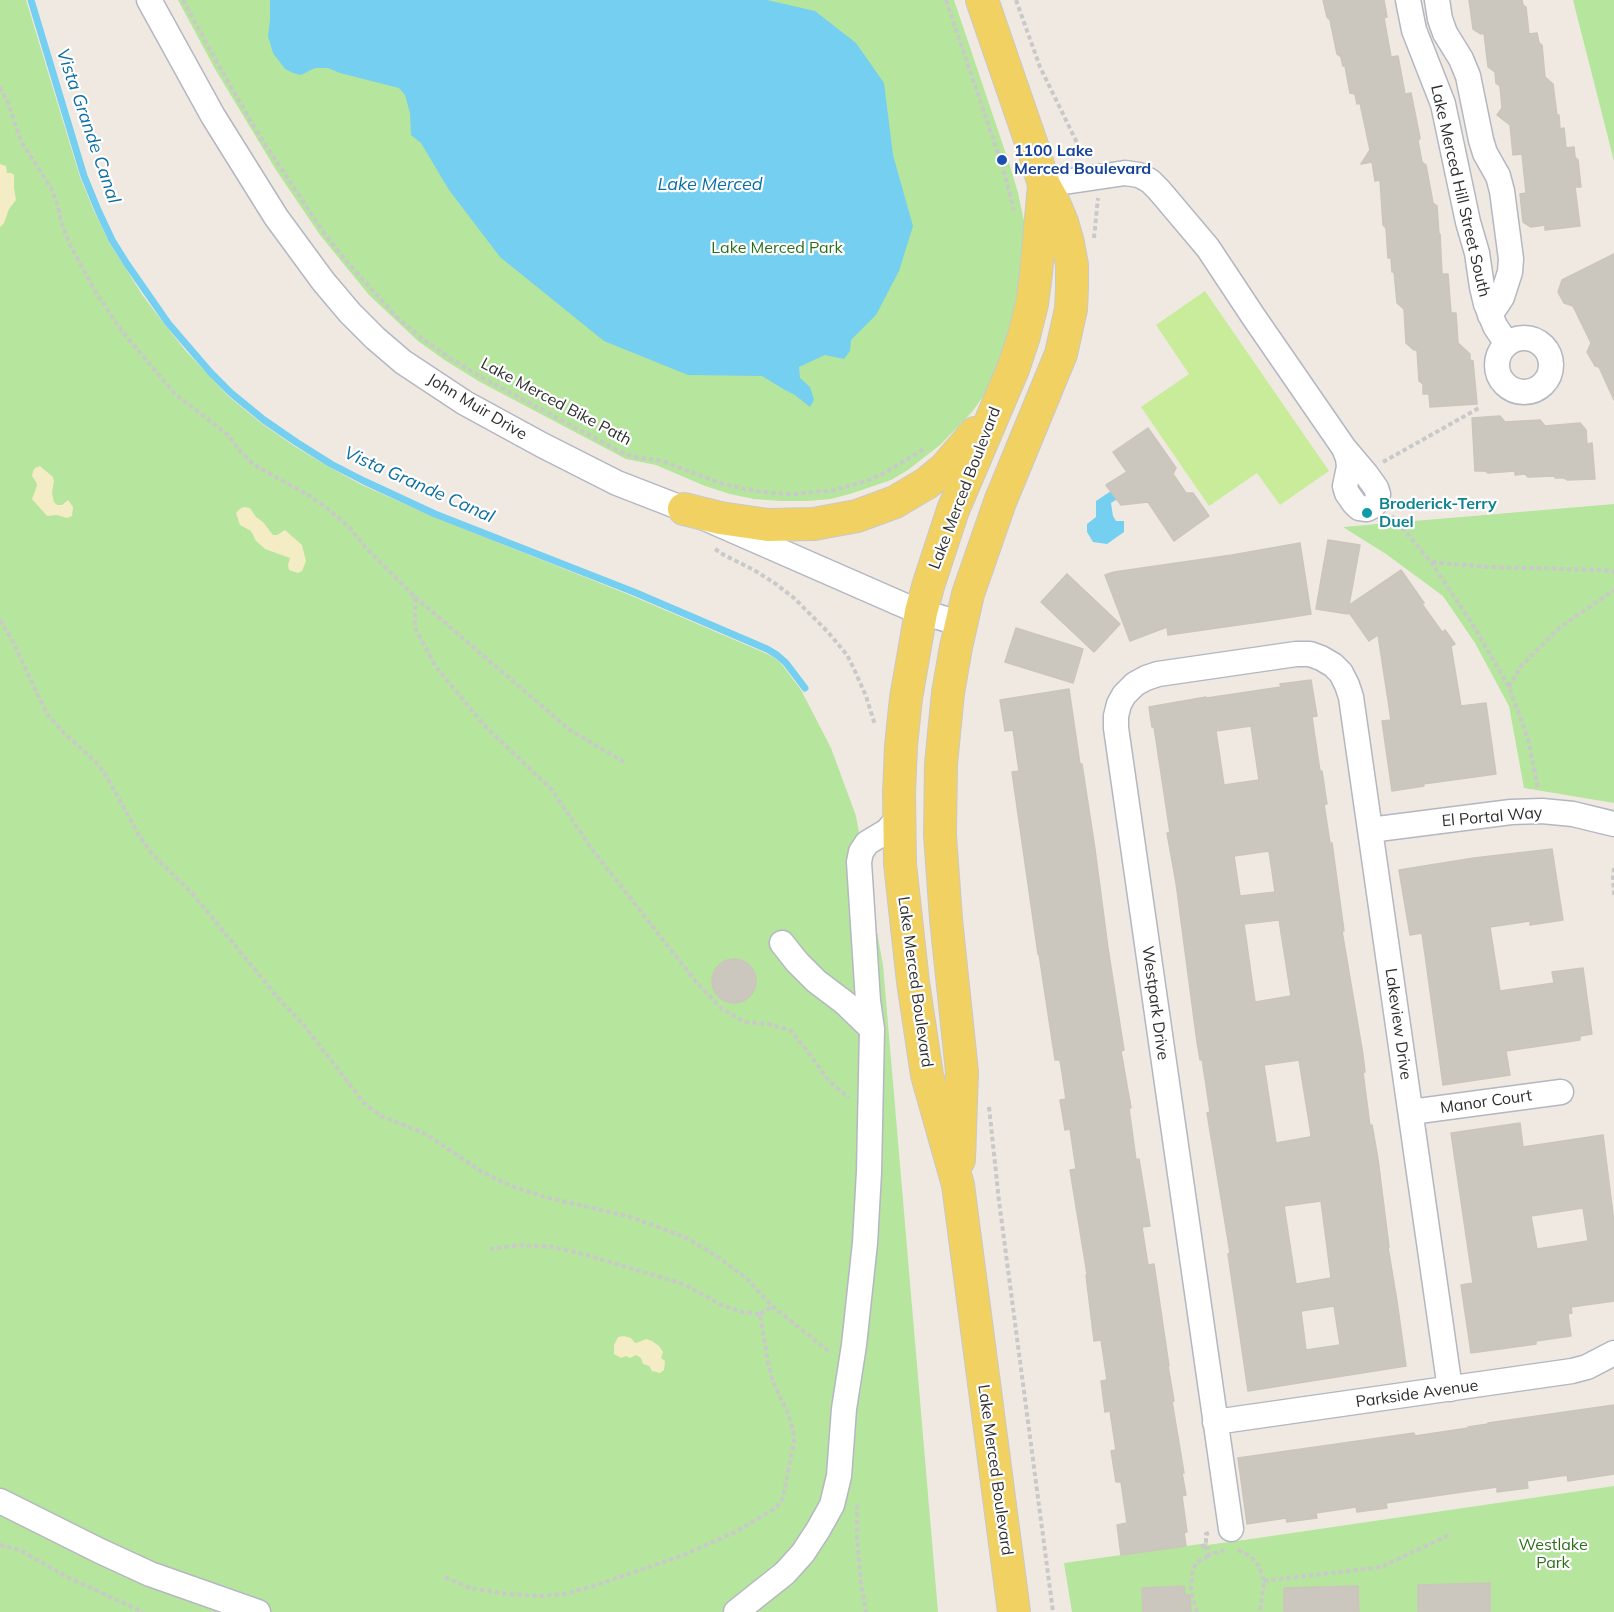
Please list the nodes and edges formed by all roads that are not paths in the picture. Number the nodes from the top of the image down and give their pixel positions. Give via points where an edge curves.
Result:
1 (149, 0) edge
2 (982, 0) edge
3 (1408, 0) edge
4 (1437, 0) edge
5 (1044, 185) junction
6 (1490, 315) junction
7 (1507, 344) dead end
8 (999, 402) junction
9 (1344, 448) junction
10 (684, 509) junction
11 (921, 612) junction
12 (961, 624) junction
13 (1333, 665) joint
14 (899, 817) junction
15 (1614, 824) edge
16 (1370, 830) junction
17 (782, 943) dead end
18 (872, 1029) junction
19 (1561, 1092) dead end
20 (1411, 1112) junction
21 (958, 1185) junction
22 (1614, 1353) edge
23 (1450, 1389) junction
24 (1215, 1422) junction
25 (0, 1501) edge
26 (1230, 1530) dead end
27 (258, 1612) edge
28 (736, 1612) edge
29 (1014, 1612) edge

1 - 10 street, John Muir Drive via 270,209 323,281 375,338 403,362 504,425 617,483
2 - 5 main road, Lake Merced Boulevard
3 - 6 street, Lake Merced Hill Street South via 1414,30 1443,104
4 - 6 street, Lake Merced Hill Street South via 1445,33 1468,76 1481,140 1502,191 1510,272 1502,297
5 - 8 main road, Lake Merced Boulevard via 1032,304
5 - 9 street via 1125,173 1150,181 1209,248
5 - 12 main road, Lake Merced Boulevard via 1062,222 1072,265 1067,332 992,524
6 - 7 street, Lake Merced Hill Street South
8 - 10 main road via 945,468 913,493 871,512 829,522 784,525 736,521
8 - 11 main road, Lake Merced Boulevard via 953,510
9 - 9 street via 1348,458 1347,493 1359,508 1367,509 1377,501 1376,488
10 - 11 street, John Muir Drive
11 - 12 street, John Muir Drive
11 - 14 main road, Lake Merced Boulevard via 903,723
12 - 21 main road, Lake Merced Boulevard via 945,717 939,812 962,1072
13 - 16 street, Lakeview Drive via 1351,697
13 - 24 street, Westpark Drive via 1310,654 1296,654 1158,674 1135,684 1124,695 1116,716
14 - 18 street via 887,831 867,843 859,862
14 - 21 main road, Lake Merced Boulevard via 902,888 923,1052
15 - 16 street, El Portal Way via 1542,811
16 - 20 street, Lakeview Drive
17 - 18 street via 816,981
18 - 28 street via 865,1243 839,1476 832,1505 803,1552 785,1573
19 - 20 street, Manor Court
20 - 23 street, Lakeview Drive
21 - 29 main road, Lake Merced Boulevard
22 - 23 street, Parkside Avenue via 1572,1371
23 - 24 street, Parkside Avenue
24 - 26 street, Westpark Drive
25 - 27 street via 150,1574

